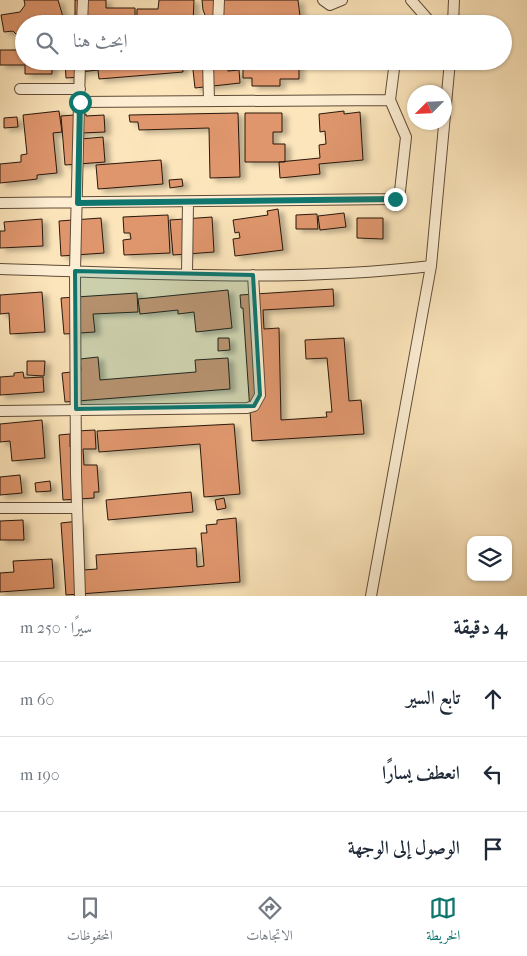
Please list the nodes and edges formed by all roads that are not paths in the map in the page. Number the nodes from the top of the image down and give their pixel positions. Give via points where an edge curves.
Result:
1 (83, 0) edge
2 (219, 0) edge
3 (323, 0) edge
4 (342, 0) edge
5 (411, 0) edge
6 (454, 0) edge
7 (82, 15) edge
8 (218, 15) edge
9 (424, 15) edge
10 (453, 15) edge
11 (80, 70) edge
12 (208, 70) edge
13 (394, 70) edge
14 (449, 70) edge
15 (20, 89) dead end
16 (80, 89) junction
17 (390, 100) junction
18 (80, 102) junction
19 (209, 102) junction
20 (188, 202) junction
21 (0, 203) edge
22 (78, 203) junction
23 (431, 266) junction
24 (0, 269) edge
25 (74, 271) junction
26 (187, 274) junction
27 (254, 275) junction
28 (76, 409) junction
29 (0, 411) edge
30 (0, 508) edge
31 (77, 508) junction
32 (80, 596) edge
33 (370, 596) edge

1 - 7 street
2 - 8 street
3 - 4 street via 330,5
5 - 9 street
6 - 10 street
11 - 16 street
12 - 19 street
13 - 17 street
14 - 23 street
15 - 16 street
16 - 18 street
17 - 19 street
17 - 20 street via 406,137 400,191 395,199
18 - 19 street
18 - 22 street
20 - 22 street
20 - 26 street
21 - 22 street
22 - 25 street
23 - 27 street via 382,272
23 - 33 street
24 - 25 street
25 - 26 street
25 - 28 street
26 - 27 street
27 - 28 street via 260,395 254,406
28 - 29 street
28 - 31 street
30 - 31 street
31 - 32 street

